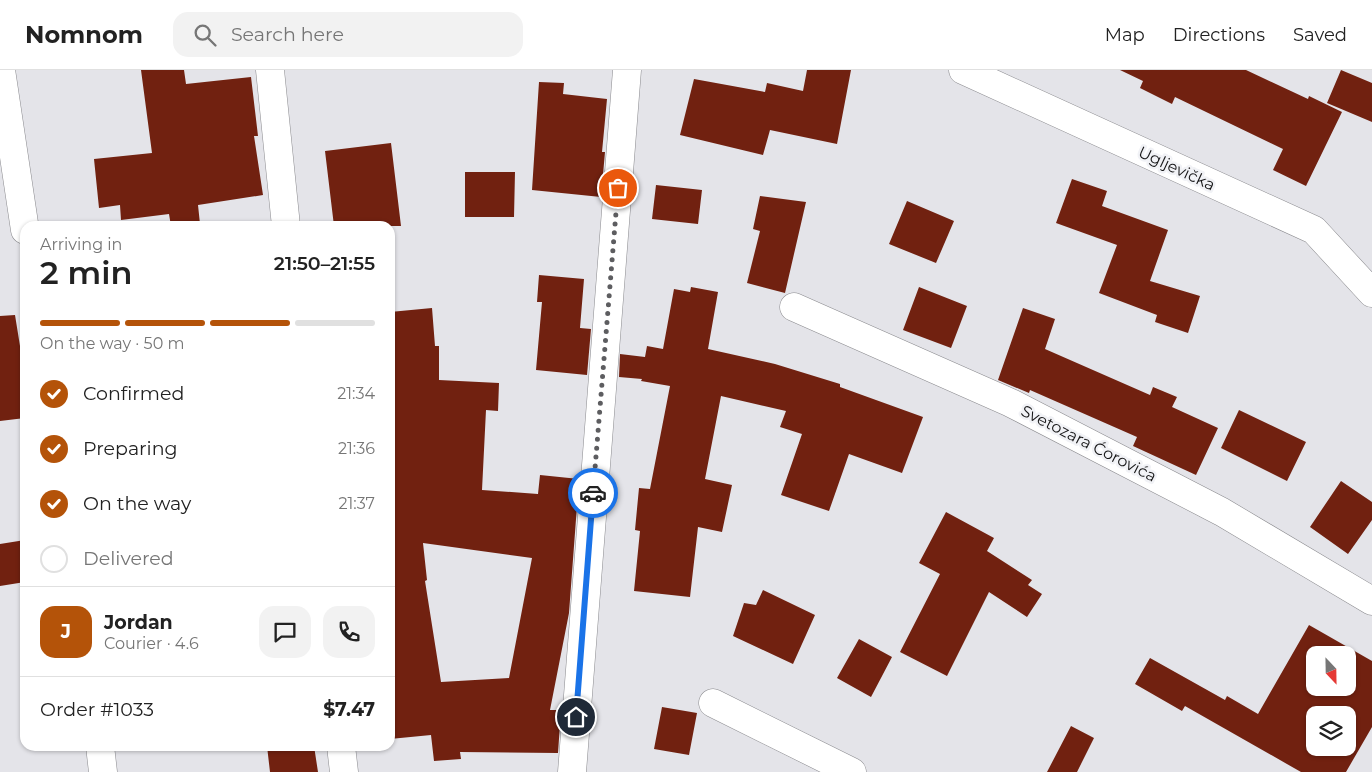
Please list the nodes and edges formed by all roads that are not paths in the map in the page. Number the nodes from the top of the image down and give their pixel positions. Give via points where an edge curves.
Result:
1 (1, 70) edge
2 (270, 70) edge
3 (628, 70) edge
4 (963, 70) edge
5 (24, 221) edge
6 (285, 221) edge
7 (1372, 293) edge
8 (794, 307) dead end
9 (1372, 601) edge
10 (713, 703) dead end
11 (101, 751) edge
12 (342, 751) edge
13 (103, 772) edge
14 (344, 772) edge
15 (572, 772) edge
16 (852, 772) edge

1 - 5 street
2 - 6 street
3 - 15 street
4 - 7 street, Ugljevička via 1314,230
8 - 9 street, Svetozara Ćorovića via 1020,407 1222,512
10 - 16 street
11 - 13 street
12 - 14 street

